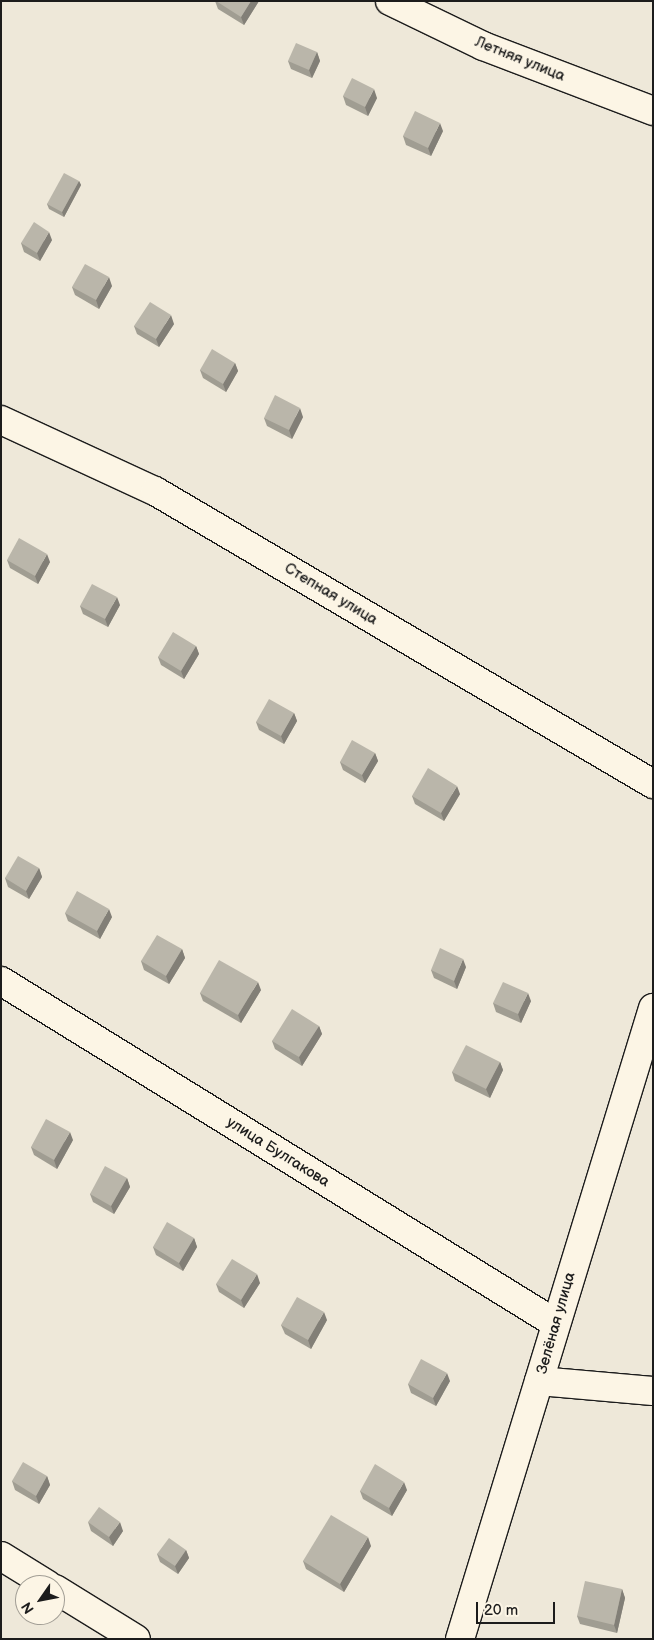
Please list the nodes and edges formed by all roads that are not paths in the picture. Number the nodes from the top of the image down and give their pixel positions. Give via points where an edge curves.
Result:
1 (390, 1) edge
2 (653, 111) edge
3 (1, 420) edge
4 (653, 784) edge
5 (1, 981) edge
6 (653, 1008) edge
7 (555, 1323) junction
8 (539, 1381) junction
9 (653, 1391) edge
10 (1, 1556) edge
11 (32, 1575) edge
12 (65, 1595) edge
13 (136, 1639) edge
14 (460, 1639) edge

1 - 2 street, Летняя улица via 483,46
3 - 4 street, Степная улица via 155,491
5 - 7 street, улица Булгакова
6 - 7 street, Зелёная улица
7 - 8 street, Зелёная улица
8 - 9 street
8 - 14 street, Зелёная улица
10 - 11 street
12 - 13 street

